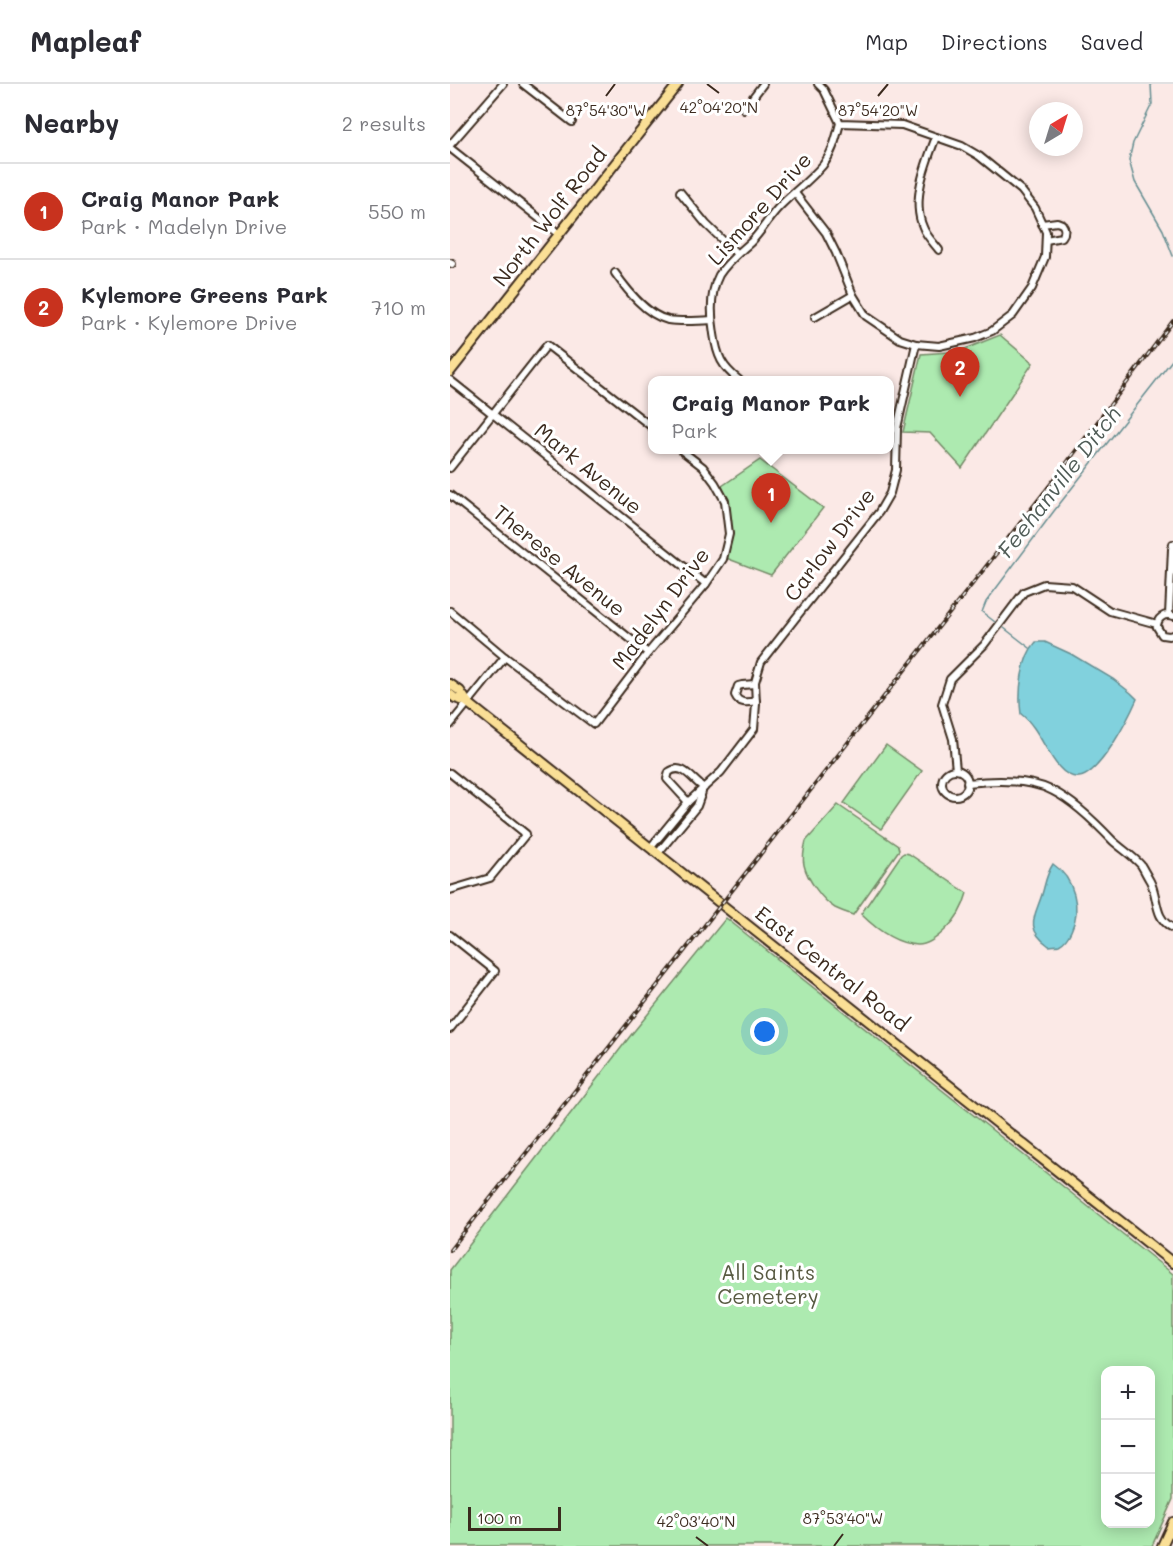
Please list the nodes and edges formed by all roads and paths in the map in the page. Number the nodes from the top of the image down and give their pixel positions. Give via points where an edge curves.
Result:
1 (503, 84) edge
2 (523, 84) edge
3 (678, 84) edge
4 (763, 84) edge
5 (818, 84) edge
6 (744, 108) dead end
7 (572, 122) dead end
8 (840, 123) junction
9 (936, 137) junction
10 (451, 143) edge
11 (680, 192) dead end
12 (795, 193) junction
13 (1042, 224) junction
14 (559, 234) junction
15 (1046, 240) junction
16 (939, 250) dead end
17 (737, 254) junction
18 (615, 273) dead end
19 (853, 295) junction
20 (815, 318) dead end
21 (712, 320) junction
22 (916, 344) junction
23 (450, 372) edge
24 (734, 376) edge
25 (450, 380) edge
26 (492, 414) junction
27 (894, 424) edge
28 (648, 425) edge
29 (894, 442) edge
30 (686, 454) edge
31 (450, 468) edge
32 (450, 495) edge
33 (1173, 544) edge
34 (706, 584) junction
35 (450, 610) edge
36 (1171, 615) edge
37 (1157, 624) junction
38 (1173, 635) edge
39 (648, 653) junction
40 (505, 657) junction
41 (450, 684) edge
42 (755, 684) junction
43 (450, 694) edge
44 (756, 701) junction
45 (468, 703) junction
46 (450, 724) edge
47 (956, 770) junction
48 (450, 773) edge
49 (967, 783) junction
50 (704, 788) junction
51 (688, 802) junction
52 (651, 847) junction
53 (658, 853) junction
54 (450, 890) edge
55 (1173, 928) edge
56 (450, 935) edge
57 (450, 1029) edge
58 (1173, 1263) edge
59 (1173, 1522) edge
60 (1162, 1546) edge

1 - 10 street
2 - 7 street
3 - 14 main road, North Wolf Road
4 - 6 street
5 - 8 street
8 - 9 street via 902,126
8 - 12 street, Lismore Drive via 833,150
9 - 13 street via 979,156 1021,190
9 - 16 street via 924,168 918,204 923,227
10 - 14 street
11 - 17 street
12 - 17 street, Lismore Drive
12 - 19 street via 826,233
13 - 15 street
13 - 15 street via 1057,222 1065,230 1062,237
14 - 23 main road, North Wolf Road
15 - 22 street via 1045,257 1032,288 1013,315 975,338 939,346
17 - 21 street, Lismore Drive via 720,275
18 - 21 street via 645,308 666,320
19 - 20 street
19 - 22 street via 866,316 900,339
21 - 24 street, Lismore Drive via 720,359
22 - 27 street, Carlow Drive
25 - 26 street, Mark Avenue
26 - 28 street via 547,345
26 - 31 street
26 - 34 street, Mark Avenue
29 - 42 street, Carlow Drive via 896,470 890,493 761,662
30 - 34 street, Madelyn Drive via 703,467 725,501 729,534 723,559
32 - 39 street, Therese Avenue
33 - 36 street
34 - 39 street, Madelyn Drive
35 - 40 street
36 - 37 street via 1161,617
37 - 38 street via 1162,635
37 - 47 street via 1110,610 1072,586 1044,584 1024,592 984,645 950,679 942,704 953,740
39 - 40 street, Madelyn Drive via 594,723
40 - 45 street
41 - 45 main road, East Central Road
42 - 44 street, Carlow Drive
42 - 44 street via 738,686 735,695 742,702
43 - 45 main road, East Central Road
44 - 50 street, Carlow Drive via 754,729
45 - 46 street
45 - 52 main road, East Central Road
47 - 49 street via 963,773
47 - 49 street via 947,772 942,779 945,792 961,794
48 - 54 street via 526,834 490,879
49 - 55 street via 1023,782 1064,798 1141,865 1153,888 1161,919
50 - 51 street, Carlow Drive
50 - 51 street via 681,768 669,772 667,779
50 - 53 street, Carlow Drive via 697,806
51 - 52 street, Carlow Drive
52 - 53 main road, East Central Road
53 - 58 main road, East Central Road
56 - 57 street via 495,971
59 - 60 main road

